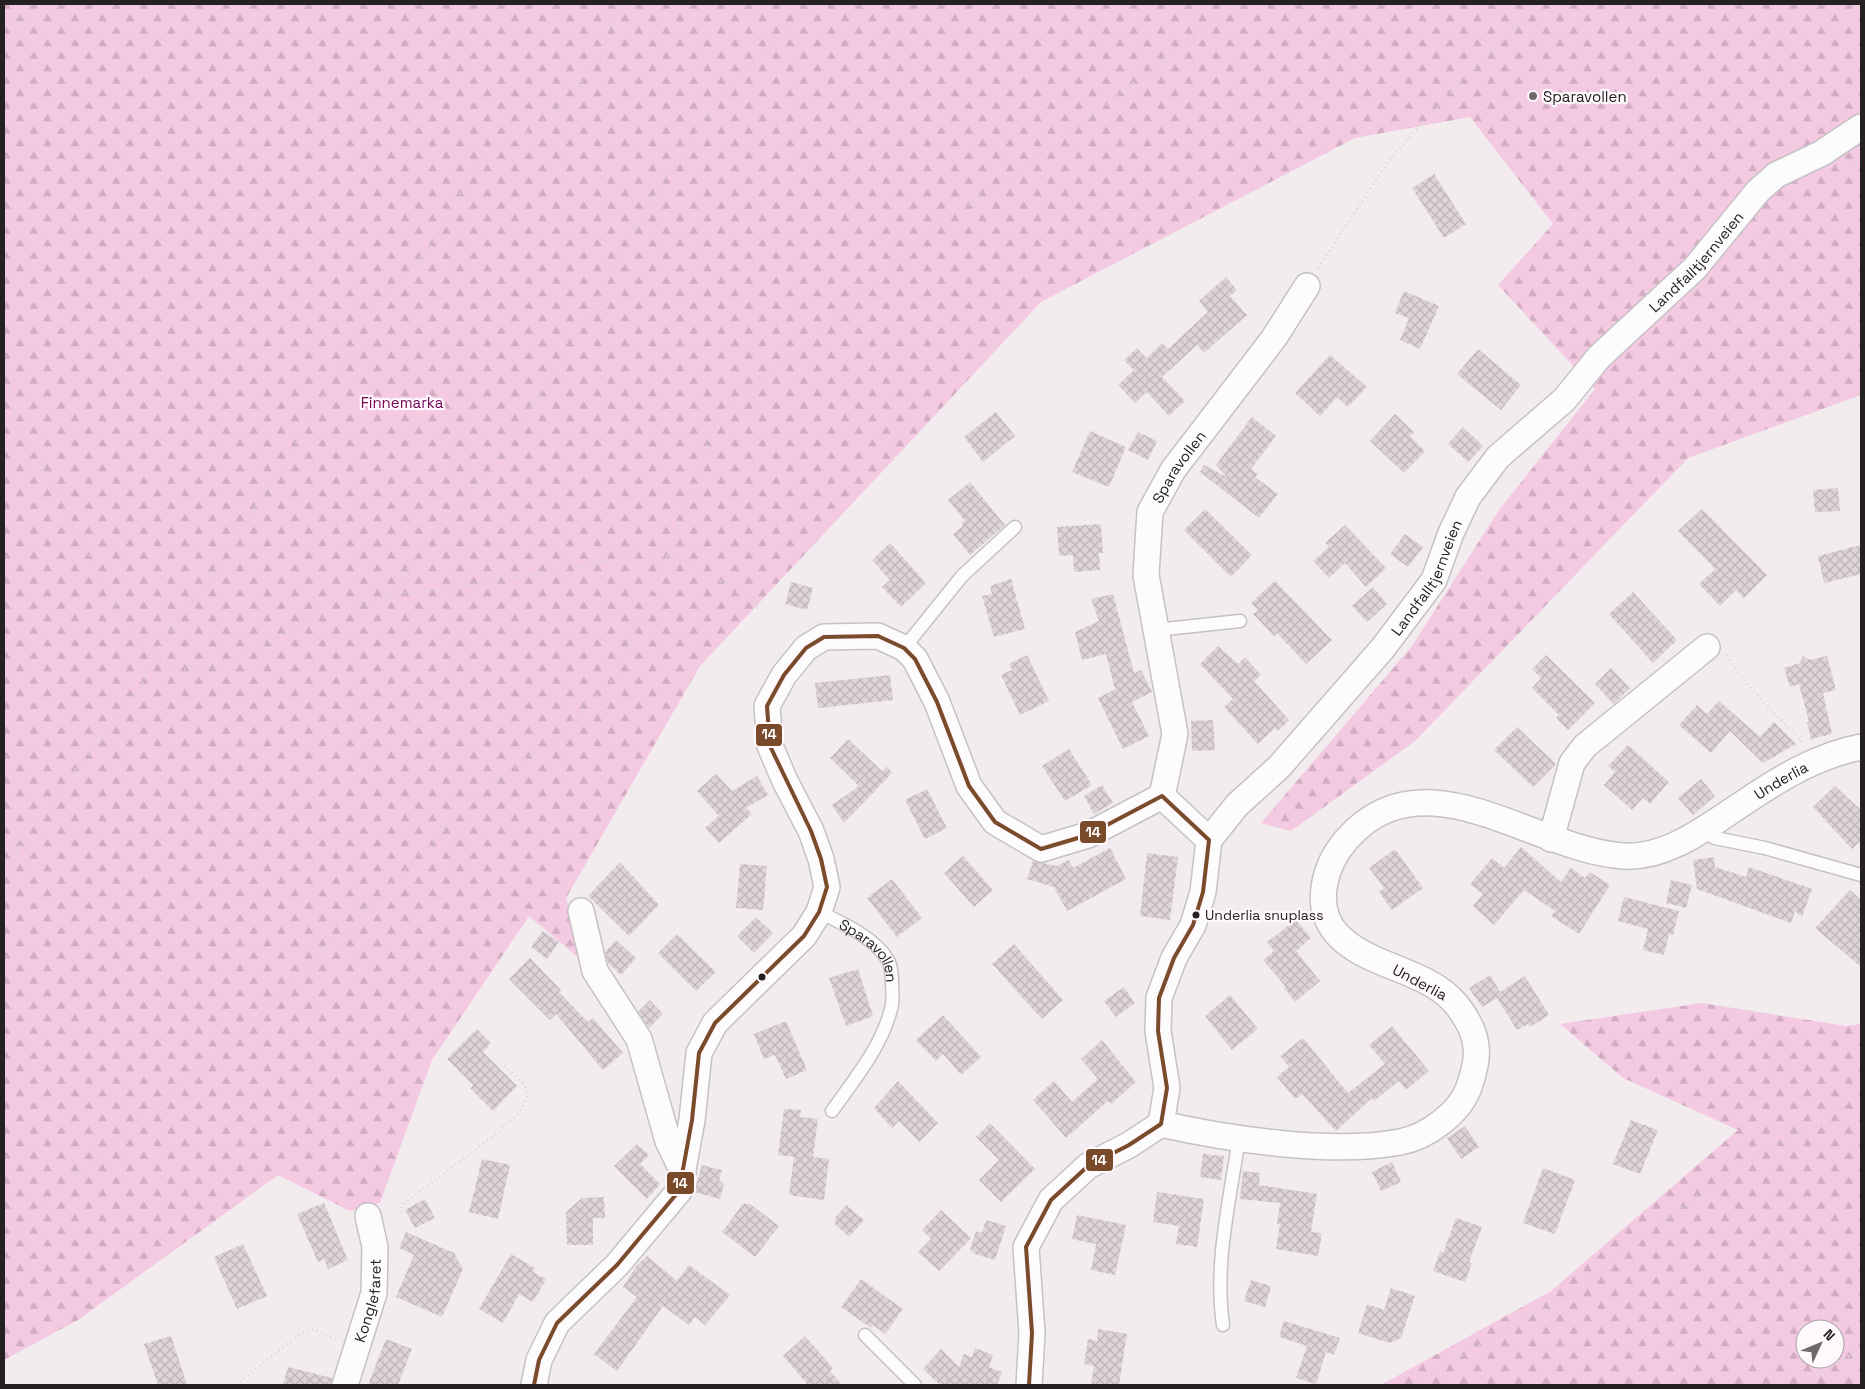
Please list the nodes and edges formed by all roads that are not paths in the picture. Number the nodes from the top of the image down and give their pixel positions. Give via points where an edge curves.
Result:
1 (1861, 127) edge
2 (1307, 286) road end
3 (1015, 527) dead end
4 (1240, 621) dead end
5 (1156, 630) junction
6 (1707, 647) road end
7 (904, 648) junction
8 (1861, 747) edge
9 (1162, 796) junction
10 (1703, 831) junction
11 (1551, 839) junction
12 (1209, 840) junction
13 (1861, 875) edge
14 (581, 911) dead end
15 (819, 912) junction
16 (832, 1111) dead end
17 (1161, 1124) junction
18 (1239, 1138) junction
19 (683, 1172) junction
20 (368, 1216) dead end
21 (1223, 1325) dead end
22 (865, 1336) dead end
23 (345, 1385) edge
24 (534, 1385) edge
25 (915, 1385) edge
26 (1029, 1385) edge

1 - 12 street, Landfalltjernveien via 1822,153 1776,176 1758,191 1695,268 1599,358 1564,400 1498,457 1468,496 1450,532 1434,580 1412,610 1279,767 1237,805
2 - 5 street, Sparavollen via 1274,338 1173,470 1150,512 1146,575
3 - 7 lane via 962,576
4 - 5 lane
5 - 9 street, Sparavollen via 1175,734
6 - 11 street via 1585,746 1572,763
7 - 9 street, Sparavollen via 915,659 937,702 969,786 995,822 1041,849 1088,835
7 - 15 street, Sparavollen via 878,636 824,637 806,648 784,675 767,706 770,746 784,782 812,831 821,859 827,887
8 - 10 street, Underlia via 1819,760 1789,774
9 - 12 street
10 - 11 street, Underlia via 1660,851 1627,857 1591,852
10 - 13 lane via 1716,838
11 - 18 street, Underlia via 1486,813 1441,802 1399,805 1370,818 1346,840 1328,867 1322,903 1336,933 1363,953 1430,984 1453,1000 1470,1026 1478,1060 1467,1093 1444,1122 1402,1142 1352,1147
12 - 17 street via 1203,892 1193,925 1174,958 1159,998 1158,1031 1167,1088
14 - 19 street via 595,971 639,1039 668,1141
15 - 16 lane, Sparavollen via 856,932 878,949 887,959 892,975 892,1008 884,1028 861,1071
15 - 19 street, Sparavollen via 804,936 715,1023 699,1053
17 - 18 street, Underlia
17 - 26 street via 1088,1166 1051,1200 1026,1246 1032,1333
18 - 21 lane via 1220,1274 1219,1300
19 - 24 street, Sparavollen via 679,1191 617,1264 557,1324 539,1360
20 - 23 street, Konglefaret via 375,1247 374,1292
22 - 25 lane

